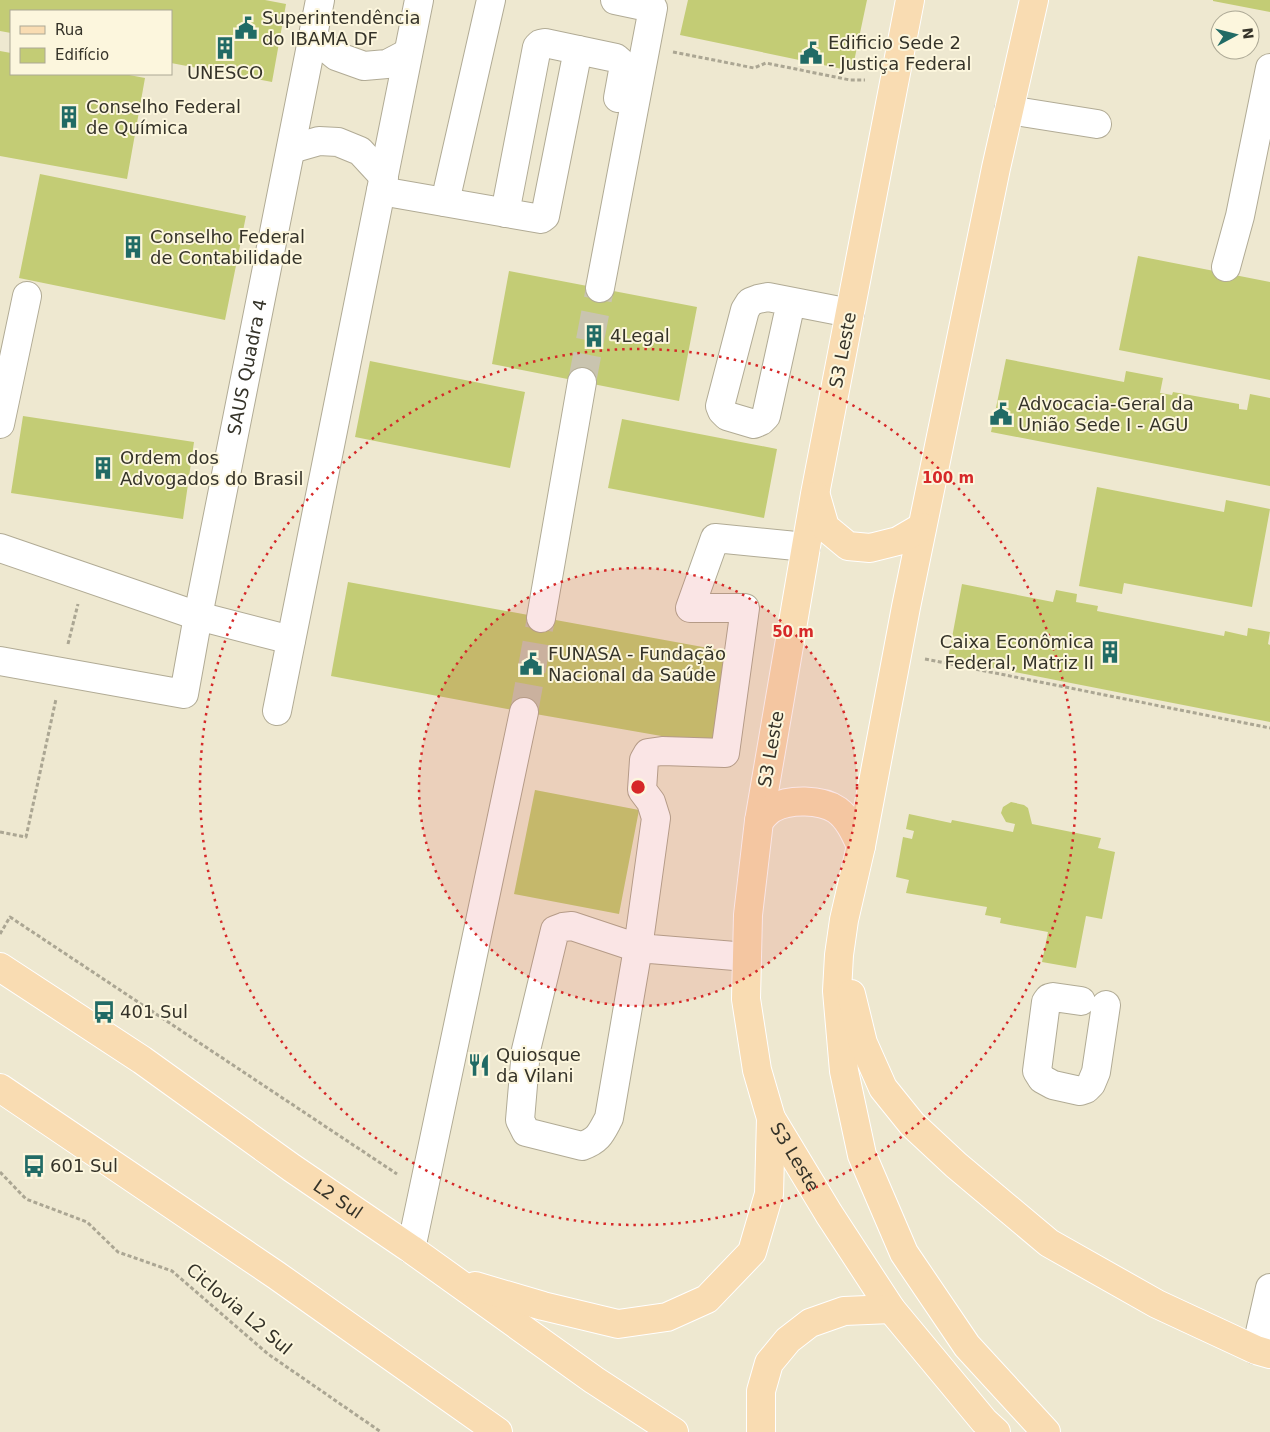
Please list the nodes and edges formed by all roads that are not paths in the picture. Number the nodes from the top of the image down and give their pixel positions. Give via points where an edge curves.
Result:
1 (320, 0) edge
2 (419, 0) edge
3 (491, 0) edge
4 (615, 0) edge
5 (910, 0) edge
6 (1034, 0) edge
7 (653, 4) edge
8 (313, 37) junction
9 (578, 50) junction
10 (408, 53) junction
11 (1270, 68) edge
12 (1009, 110) junction
13 (1097, 124) dead end
14 (291, 149) junction
15 (383, 184) junction
16 (445, 202) junction
17 (505, 213) junction
18 (596, 222) dead end
19 (1226, 267) dead end
20 (600, 288) tunnel mouth
21 (27, 296) dead end
22 (791, 302) dead end
23 (850, 313) junction
24 (582, 382) tunnel mouth
25 (0, 424) edge
26 (816, 494) junction
27 (922, 527) junction
28 (806, 547) junction
29 (0, 548) edge
30 (198, 616) junction
31 (541, 618) tunnel mouth
32 (291, 640) junction
33 (0, 661) edge
34 (277, 711) dead end
35 (524, 712) tunnel mouth
36 (759, 822) junction
37 (861, 846) junction
38 (844, 920) junction
39 (638, 948) junction
40 (747, 957) junction
41 (0, 967) edge
42 (0, 1088) edge
43 (771, 1118) junction
44 (411, 1249) junction
45 (455, 1280) junction
46 (1270, 1288) edge
47 (891, 1309) junction
48 (1263, 1352) edge
49 (498, 1432) edge
50 (674, 1432) edge
51 (761, 1432) edge
52 (996, 1432) edge
53 (1046, 1432) edge

1 - 8 lane, SAUS Quadra 4
2 - 10 lane
3 - 16 lane
4 - 7 lane
5 - 23 main road, S3 Leste
6 - 12 main road
7 - 20 lane
8 - 10 lane via 336,56 364,66 387,64
8 - 14 lane, SAUS Quadra 4
9 - 17 lane via 545,216 541,219
9 - 17 lane via 545,43 537,47
9 - 18 lane via 616,58 624,65
10 - 15 lane
11 - 19 lane via 1240,216
12 - 13 lane
12 - 27 main road
14 - 15 lane via 320,141 338,142 360,151
14 - 30 lane, SAUS Quadra 4
15 - 16 lane
15 - 32 lane
16 - 17 lane
21 - 25 lane
22 - 23 lane
23 - 26 main road, S3 Leste
24 - 31 lane
26 - 27 main road via 825,527 848,546 870,548 898,541
26 - 28 main road, S3 Leste
27 - 37 main road
28 - 36 main road, S3 Leste
28 - 39 lane via 715,538 690,608 745,608 725,753 662,750 648,753 644,760 642,790 651,802 656,818
29 - 30 lane
30 - 32 lane
30 - 33 lane, SAUS Quadra 4 via 184,694
32 - 34 lane
35 - 44 lane
36 - 37 main road via 770,809 785,802 814,801 837,810 850,824
36 - 40 main road, S3 Leste via 748,915
37 - 38 main road
38 - 48 main road via 852,998 863,1043 883,1088 912,1124 1049,1242 1157,1304
38 - 53 main road via 837,991 844,1071 862,1155 904,1253 966,1346
39 - 39 lane via 572,926 555,930 526,1050 520,1120 526,1132 582,1146 599,1136 609,1118
39 - 40 lane
40 - 43 main road, S3 Leste via 746,999 757,1070
41 - 44 main road, L2 Sul via 142,1060
42 - 49 main road via 276,1275
43 - 45 main road via 769,1194 752,1252 707,1299 667,1317 618,1324
43 - 47 main road, S3 Leste
44 - 45 main road, L2 Sul
45 - 50 main road, L2 Sul via 594,1380
46 - 48 lane
47 - 51 main road via 844,1311 810,1322 788,1340 769,1363 761,1391
47 - 52 main road, S3 Leste

